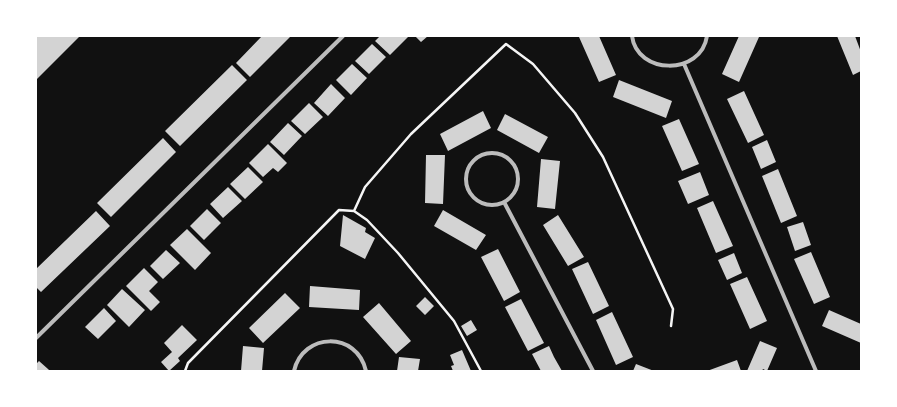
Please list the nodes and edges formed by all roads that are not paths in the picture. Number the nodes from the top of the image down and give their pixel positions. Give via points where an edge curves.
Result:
1 (343, 36) edge
2 (632, 36) edge
3 (707, 36) edge
4 (684, 64) junction
5 (504, 202) junction
6 (36, 338) edge
7 (294, 371) edge
8 (366, 371) edge
9 (593, 371) edge
10 (816, 371) edge

1 - 6 street
2 - 4 street via 640,53 653,63 669,67
3 - 4 street via 698,55
4 - 10 street
5 - 5 street via 495,205 476,200 466,184 469,165 484,153 494,152 503,155 516,169 517,188
5 - 9 street
7 - 8 street via 296,360 309,347 328,341 349,346 359,355

